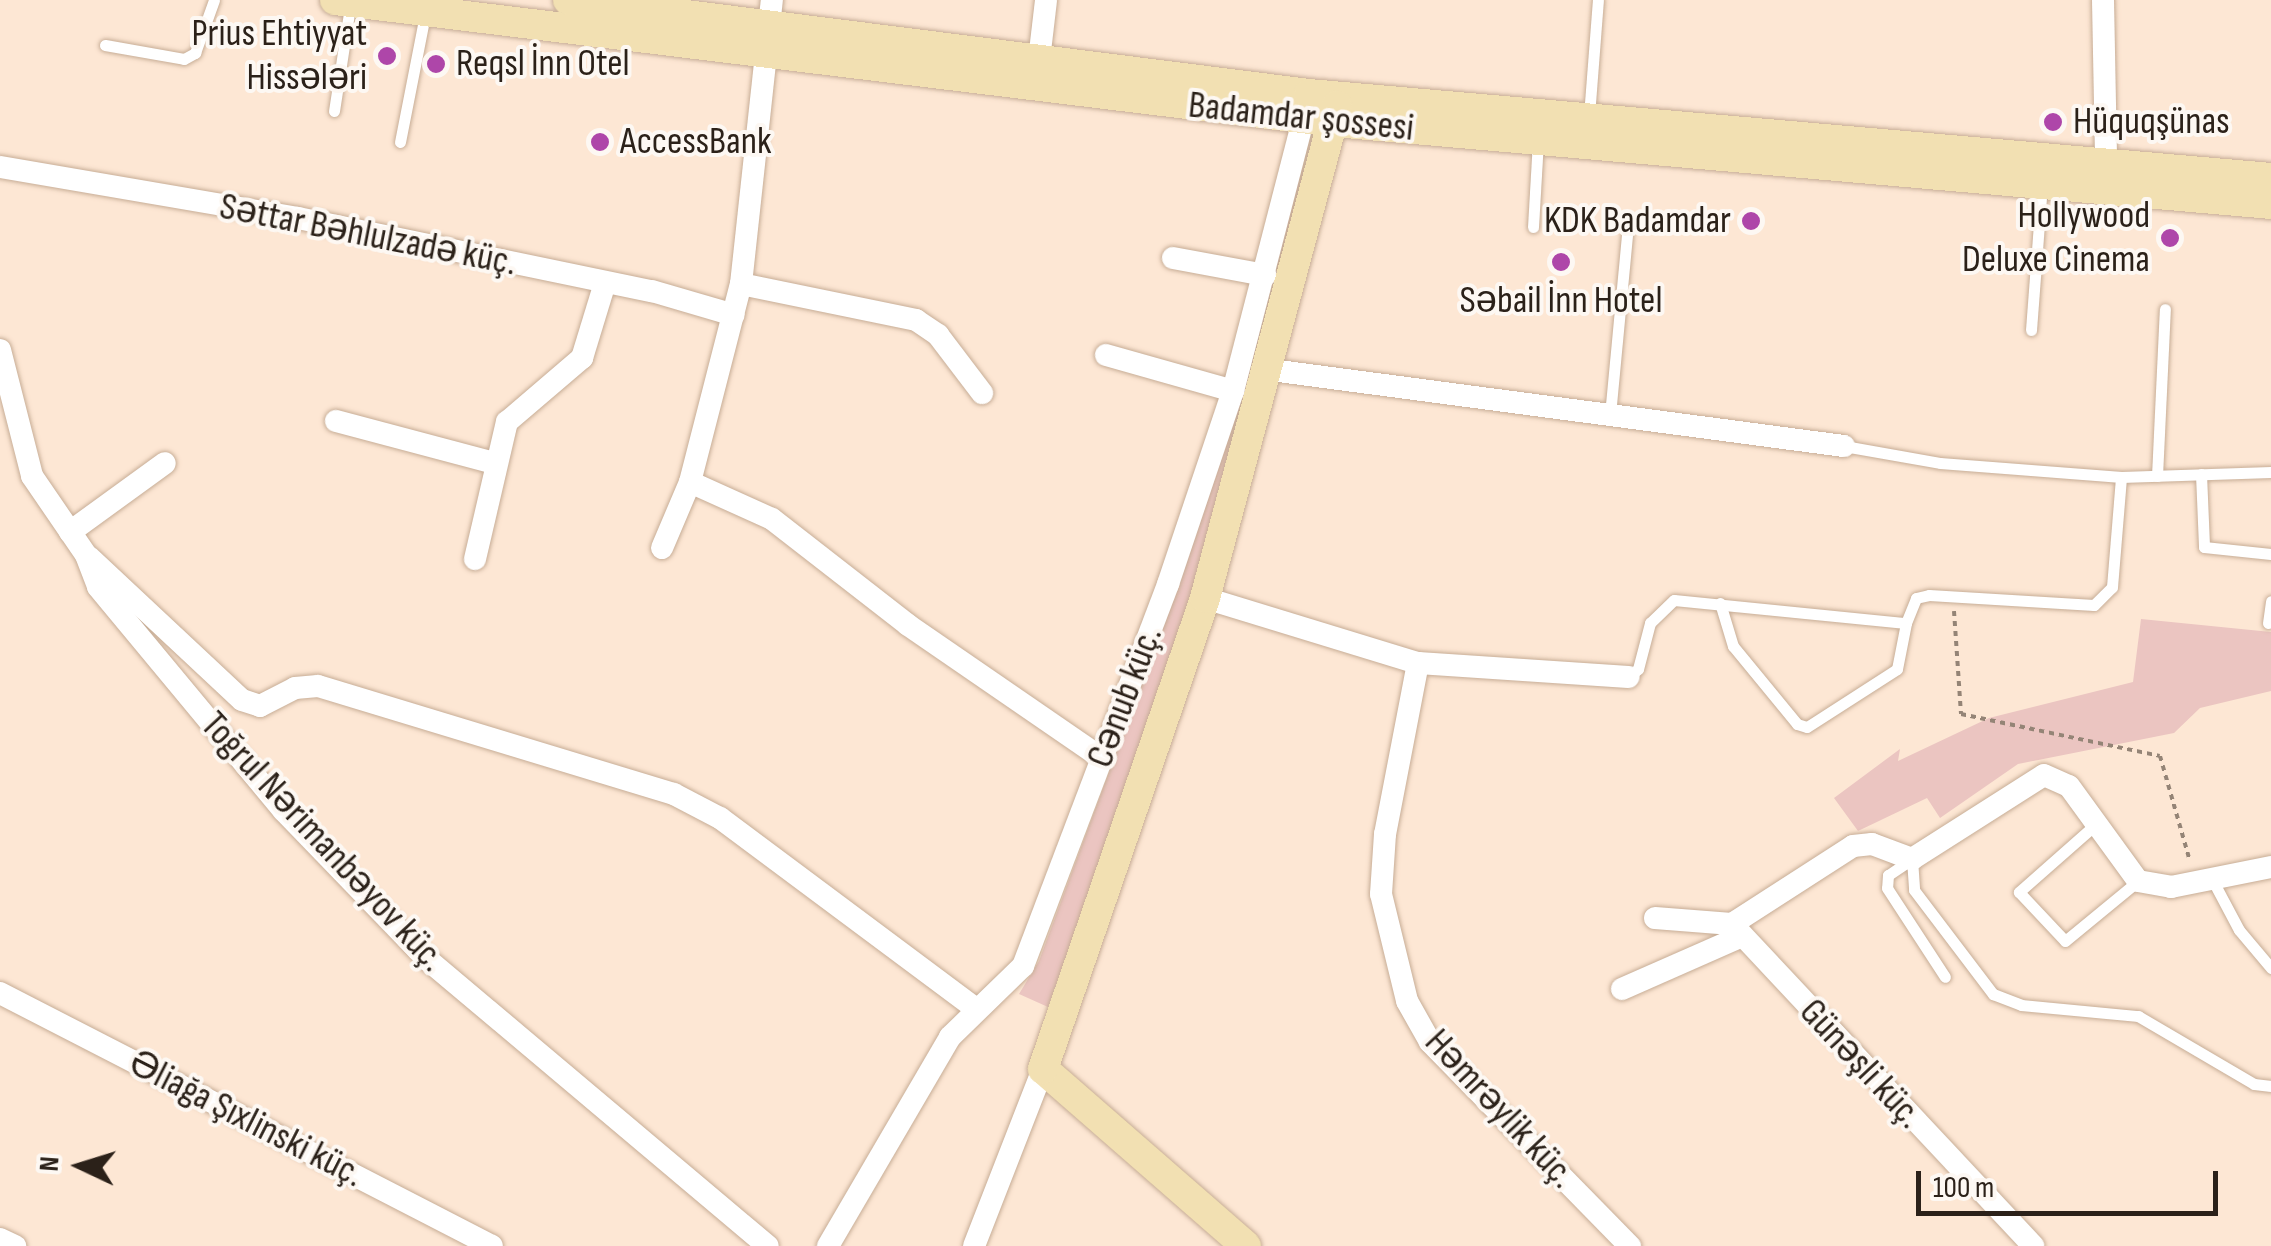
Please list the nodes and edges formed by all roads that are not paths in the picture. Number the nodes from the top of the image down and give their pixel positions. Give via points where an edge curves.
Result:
1 (214, 0) edge
2 (568, 0) edge
3 (1046, 0) edge
4 (1598, 0) edge
5 (2103, 0) edge
6 (343, 1) edge
7 (697, 7) edge
8 (426, 11) junction
9 (769, 24) edge
10 (105, 45) dead end
11 (1039, 60) junction
12 (1322, 108) junction
13 (334, 111) dead end
14 (1589, 116) junction
15 (1538, 140) junction
16 (400, 142) dead end
17 (2106, 162) junction
18 (0, 166) edge
19 (2271, 178) edge
20 (2042, 184) junction
21 (2271, 204) edge
22 (1628, 223) dead end
23 (1533, 227) dead end
24 (1173, 258) dead end
25 (1265, 275) junction
26 (606, 283) junction
27 (742, 284) junction
28 (2166, 310) dead end
29 (734, 316) junction
30 (2030, 330) dead end
31 (0, 350) edge
32 (1106, 355) dead end
33 (1271, 370) junction
34 (1233, 391) junction
35 (982, 393) dead end
36 (1610, 415) junction
37 (336, 422) dead end
38 (1844, 446) joint
39 (165, 462) dead end
40 (494, 463) junction
41 (2271, 472) edge
42 (2202, 474) junction
43 (2158, 476) junction
44 (2121, 477) junction
45 (690, 482) junction
46 (70, 532) junction
47 (662, 548) dead end
48 (2271, 554) edge
49 (86, 555) junction
50 (475, 558) dead end
51 (1205, 598) junction
52 (2271, 601) edge
53 (1720, 603) junction
54 (1906, 623) junction
55 (2268, 623) dead end
56 (1418, 663) junction
57 (1629, 677) joint
58 (1103, 759) junction
59 (2096, 824) junction
60 (1912, 859) junction
61 (2271, 867) edge
62 (2138, 880) junction
63 (2204, 882) junction
64 (1655, 918) dead end
65 (1737, 930) junction
66 (2271, 968) edge
67 (1946, 977) dead end
68 (1622, 989) dead end
69 (0, 992) edge
70 (976, 1008) junction
71 (1044, 1070) junction
72 (2271, 1086) edge
73 (0, 1239) edge
74 (15, 1246) edge
75 (492, 1246) edge
76 (768, 1246) edge
77 (828, 1246) edge
78 (974, 1246) edge
79 (1246, 1246) edge
80 (1630, 1246) edge
81 (2033, 1246) edge

1 - 10 lane via 195,52 184,59
2 - 7 main road, Badamdar şossesi
3 - 11 street
4 - 14 lane
5 - 17 street
6 - 8 main road, Badamdar şossesi
6 - 13 lane
7 - 9 main road, Badamdar şossesi
8 - 9 main road, Badamdar şossesi
8 - 16 lane
9 - 11 main road, Badamdar şossesi
9 - 12 main road, Badamdar şossesi
9 - 27 street
11 - 12 main road, Badamdar şossesi
12 - 14 main road, Badamdar şossesi
12 - 15 main road, Badamdar şossesi
12 - 25 street, Cənub küç.
12 - 33 main road, Cənub küç.
14 - 17 main road, Badamdar şossesi
15 - 20 main road, Badamdar şossesi
15 - 23 lane
17 - 19 main road, Badamdar şossesi
18 - 26 street, Səttar Bəhlulzadə küç. via 298,218
20 - 21 main road, Badamdar şossesi
20 - 30 lane
22 - 36 lane
24 - 25 street
25 - 34 street, Cənub küç.
26 - 29 street, Səttar Bəhlulzadə küç.
26 - 40 street via 582,358 516,411
27 - 29 street
27 - 35 street via 916,320 938,335
28 - 43 lane
29 - 45 street
31 - 46 street, Toğrul Nərimanbəyov küç. via 32,476
32 - 34 street
33 - 36 street
33 - 51 main road, Cənub küç.
34 - 58 street, Cənub küç.
36 - 38 street
37 - 40 street
38 - 44 lane via 1940,463
39 - 46 street
40 - 50 street
41 - 42 lane
42 - 43 lane
42 - 48 lane via 2204,547
43 - 44 lane
44 - 54 lane via 2106,598 2094,605 1916,598
45 - 47 street
45 - 58 street via 772,519 908,624
46 - 49 street, Toğrul Nərimanbəyov küç.
49 - 70 street via 242,700 260,706 318,686 674,794 720,818
49 - 76 street, Toğrul Nərimanbəyov küç. via 98,587 170,675 384,917
51 - 56 street
51 - 71 main road, Cənub küç.
52 - 55 lane
53 - 54 lane
53 - 54 lane via 1733,646 1806,727 1898,669
53 - 57 lane via 1687,598 1660,609
56 - 57 street
56 - 80 street, Həmrəylik küç. via 1385,834 1381,894 1407,1000 1430,1042
58 - 70 street, Cənub küç. via 1023,966
59 - 60 street via 2068,786 2044,775
59 - 62 street
59 - 62 lane via 2019,892 2065,941
60 - 65 street via 1872,844 1853,846
60 - 67 lane via 1888,875 1887,888
60 - 72 lane via 1914,890 1992,994 2021,1005 2138,1016 2254,1084
61 - 63 street
62 - 63 street via 2170,887
63 - 66 lane
64 - 65 street
65 - 68 street
65 - 81 street, Günəşli küç.
69 - 75 street, Əliağa Şıxlinski küç.
70 - 77 street, Cənub küç. via 950,1037
71 - 78 street, Cənub küç.
71 - 79 main road
73 - 74 street

